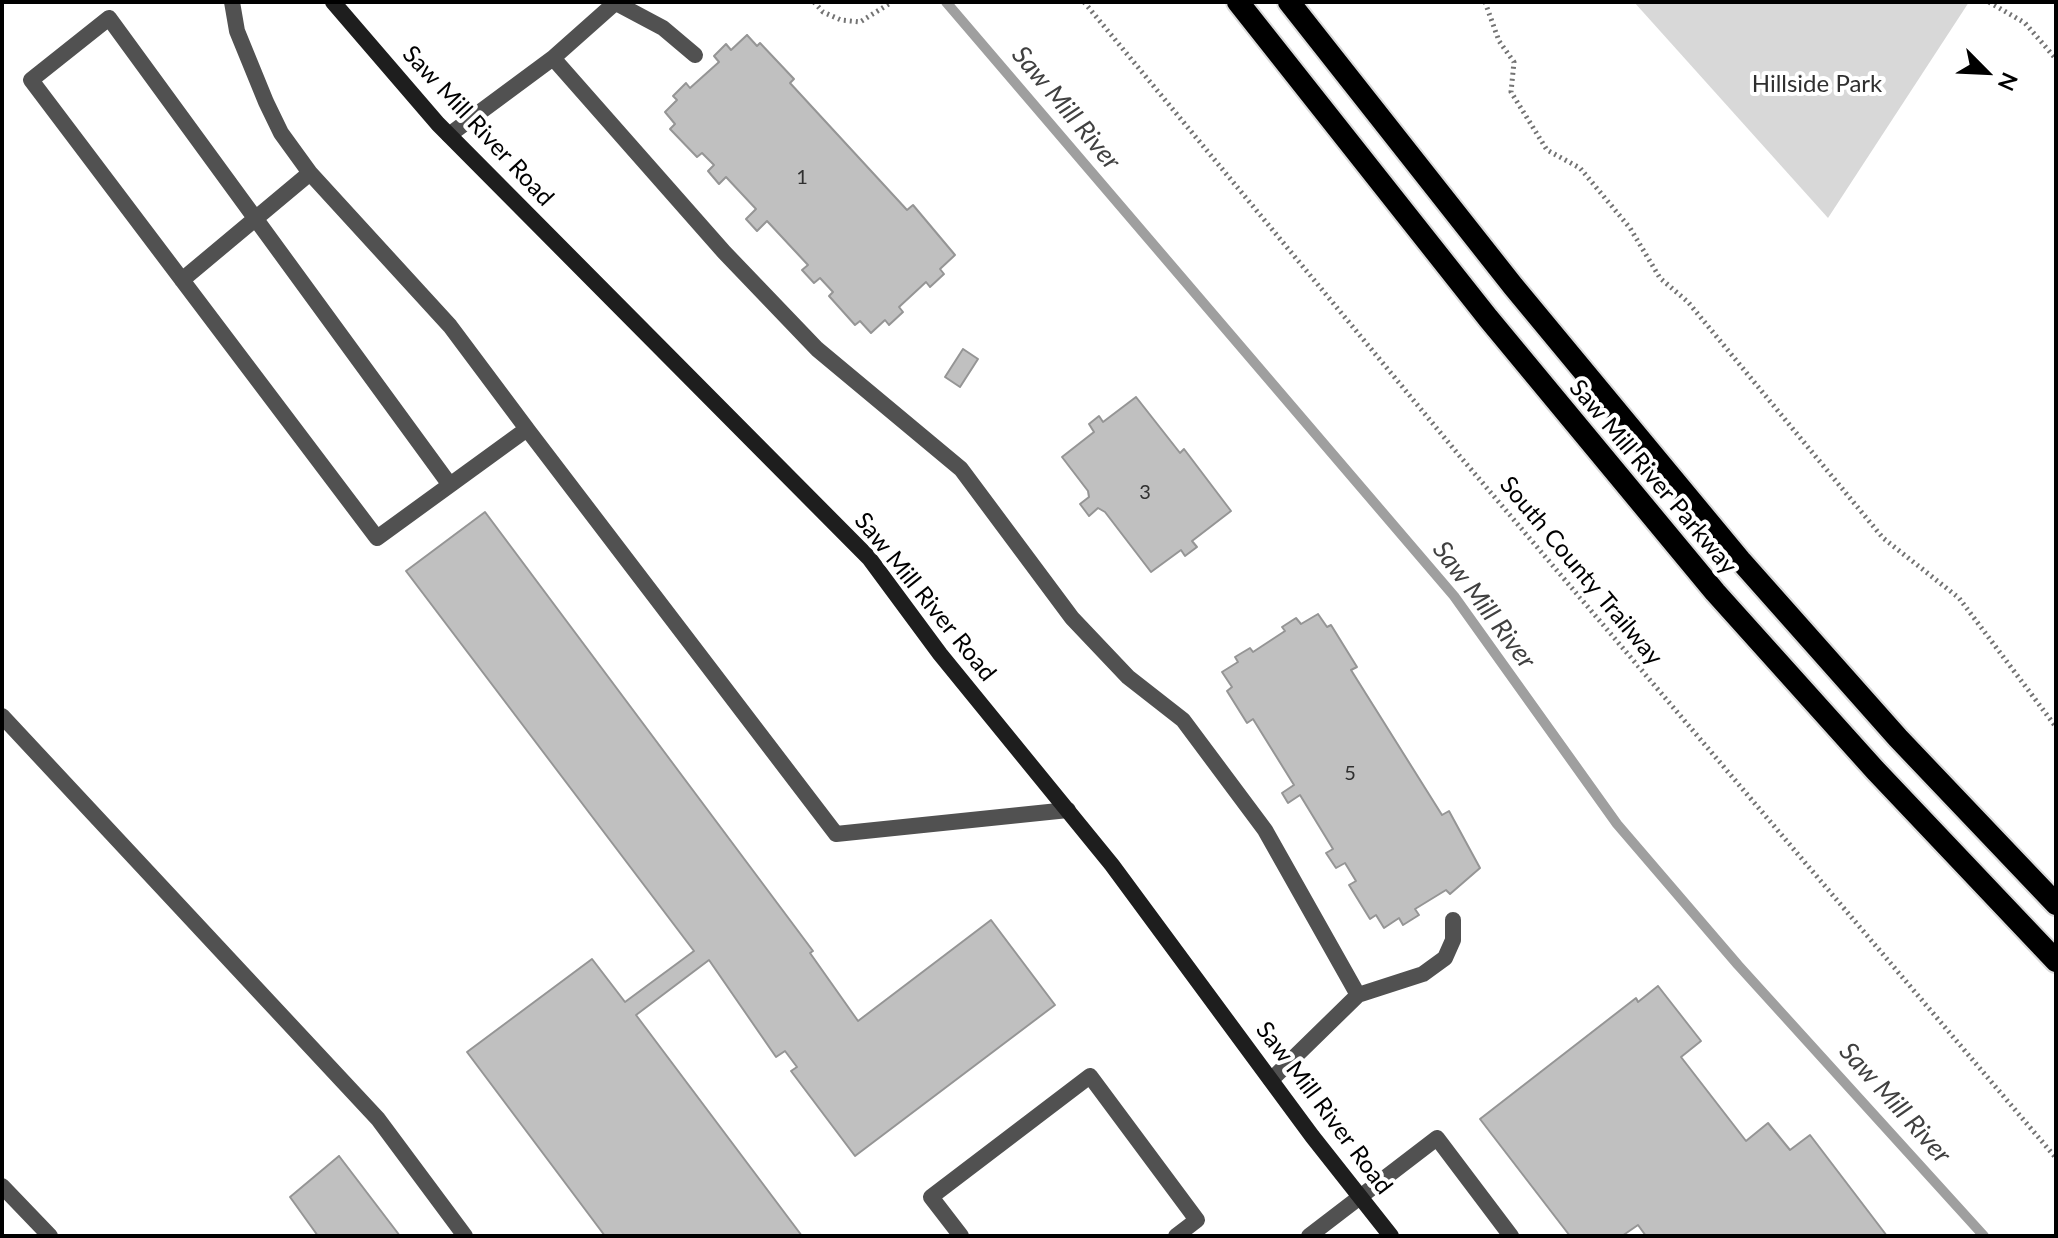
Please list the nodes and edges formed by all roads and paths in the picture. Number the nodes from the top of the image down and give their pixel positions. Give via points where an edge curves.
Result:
1 (232, 2) edge
2 (333, 2) edge
3 (616, 2) edge
4 (814, 2) edge
5 (892, 2) edge
6 (1084, 2) edge
7 (1238, 2) edge
8 (1289, 2) edge
9 (1485, 2) edge
10 (1989, 2) edge
11 (695, 55) dead end
12 (553, 58) junction
13 (2056, 59) edge
14 (449, 135) junction
15 (310, 173) junction
16 (258, 220) junction
17 (182, 280) junction
18 (527, 429) junction
19 (450, 485) junction
20 (2, 716) edge
21 (2056, 727) edge
22 (1068, 810) junction
23 (2056, 904) edge
24 (1453, 920) dead end
25 (2056, 961) edge
26 (1358, 995) junction
27 (1271, 1080) junction
28 (2056, 1158) edge
29 (2, 1186) edge
30 (1359, 1195) junction
31 (50, 1236) edge
32 (465, 1236) edge
33 (961, 1236) edge
34 (1176, 1236) edge
35 (1309, 1236) edge
36 (1391, 1236) edge
37 (1511, 1236) edge

1 - 15 lane via 237,31 261,91 281,133
2 - 14 main road, Saw Mill River Road
3 - 11 lane via 663,28
3 - 12 lane
4 - 5 path via 841,20 860,22
6 - 28 path, South County Trailway via 1458,454
7 - 25 highway, Saw Mill River Parkway via 1677,547 1875,770
8 - 23 highway, Saw Mill River Parkway via 1503,274 1740,560 1898,738
9 - 21 path via 1499,41 1514,62 1511,92 1547,150 1580,168 1630,228 1660,278 1688,302 1883,538 1959,598
10 - 13 path via 2025,23
12 - 14 lane
12 - 26 lane via 817,349 961,469 1072,618 1128,677 1183,720 1265,830
14 - 22 main road, Saw Mill River Road via 869,558
15 - 16 lane
15 - 18 lane via 450,326
16 - 17 lane
16 - 17 lane via 109,18 31,80
16 - 19 lane
17 - 19 lane via 377,538
18 - 19 lane
18 - 22 lane via 836,834
20 - 32 lane via 378,1119
22 - 27 main road, Saw Mill River Road
24 - 26 lane via 1453,940 1445,958 1423,974
26 - 27 lane
27 - 30 main road, Saw Mill River Road
29 - 31 lane
30 - 35 lane
30 - 36 main road, Saw Mill River Road
30 - 37 lane via 1437,1138
33 - 34 lane via 931,1197 1090,1076 1197,1220

